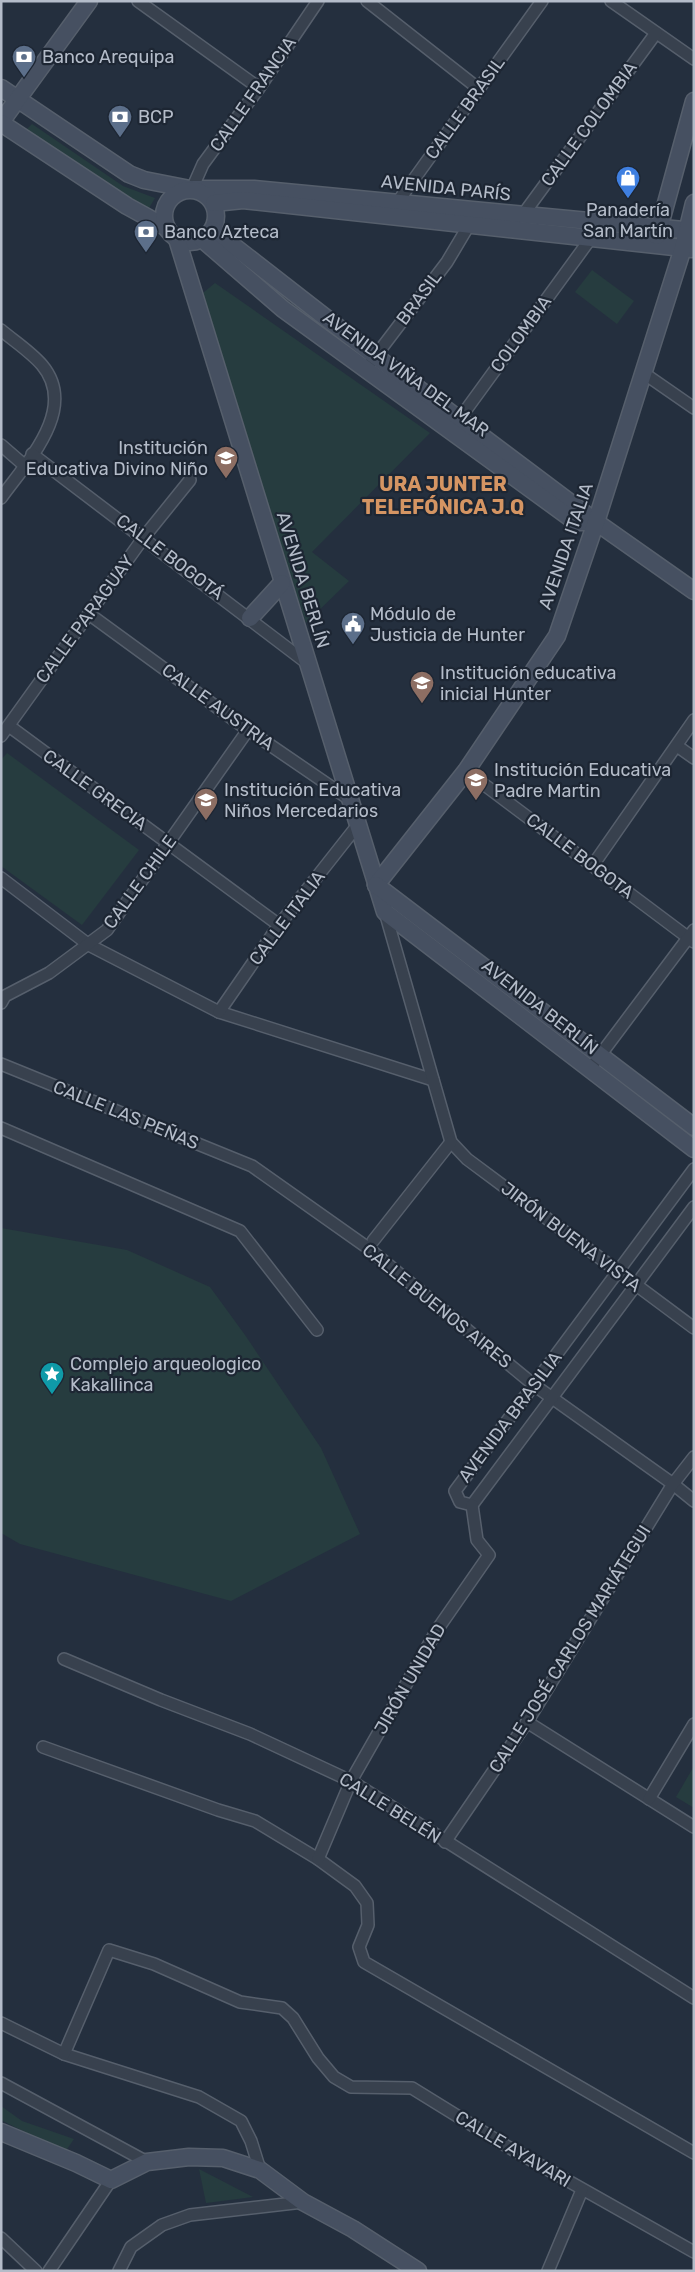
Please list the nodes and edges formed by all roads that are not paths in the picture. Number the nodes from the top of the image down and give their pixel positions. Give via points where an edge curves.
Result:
1 (89, 1) edge
2 (138, 1) edge
3 (318, 1) edge
4 (367, 1) edge
5 (526, 1) edge
6 (611, 1) edge
7 (539, 5) edge
8 (656, 33) junction
9 (694, 59) edge
10 (1, 88) edge
11 (259, 88) junction
12 (479, 89) junction
13 (17, 99) junction
14 (694, 101) edge
15 (1, 123) edge
16 (688, 140) edge
17 (192, 189) junction
18 (214, 203) junction
19 (694, 203) edge
20 (393, 210) junction
21 (522, 216) junction
22 (469, 225) junction
23 (659, 228) junction
24 (690, 231) edge
25 (172, 234) junction
26 (203, 237) junction
27 (591, 238) junction
28 (655, 246) junction
29 (688, 248) edge
30 (192, 288) junction
31 (1, 330) edge
32 (370, 363) junction
33 (642, 372) junction
34 (694, 408) edge
35 (455, 425) junction
36 (1, 445) edge
37 (32, 454) junction
38 (24, 465) junction
39 (190, 480) dead end
40 (1, 498) edge
41 (596, 522) junction
42 (144, 537) junction
43 (282, 583) junction
44 (694, 591) edge
45 (89, 614) junction
46 (250, 618) junction
47 (308, 663) junction
48 (694, 720) edge
49 (8, 726) junction
50 (248, 730) junction
51 (1, 736) edge
52 (677, 746) junction
53 (694, 758) edge
54 (466, 770) junction
55 (349, 799) junction
56 (357, 826) junction
57 (168, 844) junction
58 (593, 866) junction
59 (1, 878) edge
60 (376, 885) junction
61 (385, 912) junction
62 (279, 926) junction
63 (692, 936) edge
64 (89, 945) junction
65 (3, 997) edge
66 (219, 1012) junction
67 (599, 1056) junction
68 (1, 1064) edge
69 (589, 1070) junction
70 (433, 1080) junction
71 (694, 1127) edge
72 (1, 1128) edge
73 (451, 1142) junction
74 (694, 1149) edge
75 (252, 1166) joint
76 (694, 1169) edge
77 (694, 1206) edge
78 (373, 1241) dead end
79 (618, 1272) junction
80 (635, 1285) junction
81 (694, 1328) edge
82 (317, 1330) dead end
83 (534, 1385) junction
84 (552, 1398) junction
85 (694, 1457) edge
86 (673, 1484) junction
87 (694, 1501) edge
88 (472, 1505) junction
89 (64, 1659) dead end
90 (527, 1722) junction
91 (694, 1724) edge
92 (43, 1747) dead end
93 (350, 1781) junction
94 (649, 1799) junction
95 (694, 1827) edge
96 (445, 1842) junction
97 (318, 1859) junction
98 (694, 1998) edge
99 (1, 2023) edge
100 (64, 2054) junction
101 (1, 2083) edge
102 (1, 2132) edge
103 (694, 2153) edge
104 (147, 2162) junction
105 (260, 2170) junction
106 (112, 2180) junction
107 (582, 2190) junction
108 (303, 2202) junction
109 (1, 2238) edge
110 (694, 2252) edge
111 (36, 2271) edge
112 (50, 2271) edge
113 (119, 2271) edge
114 (418, 2271) edge
115 (548, 2271) edge

1 - 13 street
2 - 11 street
3 - 11 street, CALLE FRANCIA
4 - 12 street
5 - 7 street
6 - 8 street
7 - 12 street, CALLE BRASIL
8 - 9 street
8 - 21 street, CALLE COLOMBIA
10 - 13 street
11 - 17 street, CALLE FRANCIA via 203,164
12 - 20 street, CALLE BRASIL
13 - 15 street
13 - 17 street via 129,174
14 - 16 street
15 - 25 street
16 - 23 street
17 - 18 street via 202,192
17 - 20 street, AVENIDA PARÍS via 254,188
17 - 25 street via 181,191 167,202 164,220
18 - 20 street, AVENIDA PARÍS via 243,200
18 - 26 street via 217,217
19 - 24 street, AVENIDA ITALIA
20 - 21 street, AVENIDA PARÍS
20 - 22 street, AVENIDA PARÍS
21 - 23 street, AVENIDA PARÍS
22 - 27 street, AVENIDA PARÍS
22 - 32 street, BRASIL via 446,262
23 - 24 street, AVENIDA PARÍS
23 - 28 street
24 - 29 street, AVENIDA ITALIA
25 - 26 street
25 - 30 street, AVENIDA BERLÍN
26 - 30 street, AVENIDA BERLÍN
26 - 32 street, AVENIDA VIÑA DEL MAR via 283,308
27 - 28 street, AVENIDA PARÍS
27 - 35 street, COLOMBIA
28 - 29 street, AVENIDA PARÍS
29 - 33 street, AVENIDA ITALIA
30 - 43 street, AVENIDA BERLÍN
31 - 37 street via 42,365 54,390 53,416
32 - 35 street, AVENIDA VIÑA DEL MAR
33 - 34 street
33 - 41 street, AVENIDA ITALIA
35 - 41 street, AVENIDA VIÑA DEL MAR via 576,522
36 - 38 street
37 - 38 street
37 - 42 street, CALLE BOGOTÁ
38 - 40 street
39 - 42 street, CALLE PARAGUAY
41 - 44 street, AVENIDA VIÑA DEL MAR
41 - 54 street, AVENIDA ITALIA via 556,636
42 - 45 street, CALLE PARAGUAY
42 - 46 street, CALLE BOGOTÁ
43 - 46 street
43 - 47 street, AVENIDA BERLÍN
45 - 49 street, CALLE PARAGUAY
45 - 50 street, CALLE AUSTRIA
46 - 47 street, CALLE BOGOTÁ
47 - 55 street, AVENIDA BERLÍN
48 - 52 street
49 - 51 street, CALLE PARAGUAY
49 - 57 street, CALLE GRECIA
50 - 55 street, CALLE AUSTRIA
50 - 57 street, CALLE CHILE
52 - 53 street
52 - 58 street
54 - 58 street, CALLE BOGOTA
54 - 60 street, AVENIDA ITALIA
55 - 56 street, AVENIDA BERLÍN
56 - 60 street, AVENIDA BERLÍN
56 - 62 street, CALLE ITALIA
57 - 62 street, CALLE GRECIA
57 - 64 street, CALLE CHILE via 106,930
58 - 63 street, CALLE BOGOTA
59 - 64 street
60 - 61 street, AVENIDA BERLÍN
60 - 67 street, AVENIDA BERLÍN
61 - 69 street, AVENIDA BERLÍN
61 - 70 street
62 - 66 street, CALLE ITALIA
63 - 67 street
64 - 65 street, CALLE CHILE via 49,973
64 - 66 street
66 - 70 street
67 - 69 street
67 - 71 street, AVENIDA BERLÍN
68 - 75 street, CALLE LAS PEÑAS
69 - 74 street, AVENIDA BERLÍN
70 - 73 street
72 - 82 street via 240,1231
73 - 78 street
73 - 79 street, JIRÓN BUENA VISTA via 467,1159
75 - 83 street, CALLE BUENOS AIRES via 368,1248
76 - 79 street, AVENIDA BRASILIA
77 - 80 street, AVENIDA BRASILIA
79 - 80 street, JIRÓN BUENA VISTA
79 - 83 street, AVENIDA BRASILIA
80 - 81 street, JIRÓN BUENA VISTA
80 - 84 street, AVENIDA BRASILIA
83 - 84 street, CALLE BUENOS AIRES
83 - 88 street, AVENIDA BRASILIA via 455,1492 460,1502
84 - 86 street, CALLE BUENOS AIRES
84 - 88 street, AVENIDA BRASILIA
85 - 86 street, CALLE JOSÉ CARLOS MARIÁTEGUI
86 - 87 street, CALLE BUENOS AIRES
86 - 90 street, CALLE JOSÉ CARLOS MARIÁTEGUI
88 - 93 street, JIRÓN UNIDAD via 477,1540 489,1555 437,1630
89 - 93 street, CALLE BELÉN via 250,1734
90 - 94 street
90 - 96 street, CALLE JOSÉ CARLOS MARIÁTEGUI
91 - 94 street
92 - 97 street via 218,1810 255,1820
93 - 96 street, CALLE BELÉN
93 - 97 street, JIRÓN UNIDAD
94 - 95 street
96 - 98 street, CALLE BELÉN
97 - 103 street via 355,1886 367,1903 368,1924 359,1947 364,1962
99 - 100 street
100 - 105 street via 199,2097 241,2122
100 - 107 street, CALLE AYAVARI via 109,1950 154,1964 240,2002 282,2008 293,2018 334,2077 351,2087 412,2088
101 - 104 street
102 - 106 street
104 - 105 street via 223,2158
104 - 106 street
105 - 108 street
106 - 112 street
107 - 110 street, CALLE AYAVARI
107 - 115 street
108 - 113 street via 190,2215 162,2225 131,2247
108 - 114 street via 353,2229
109 - 111 street

